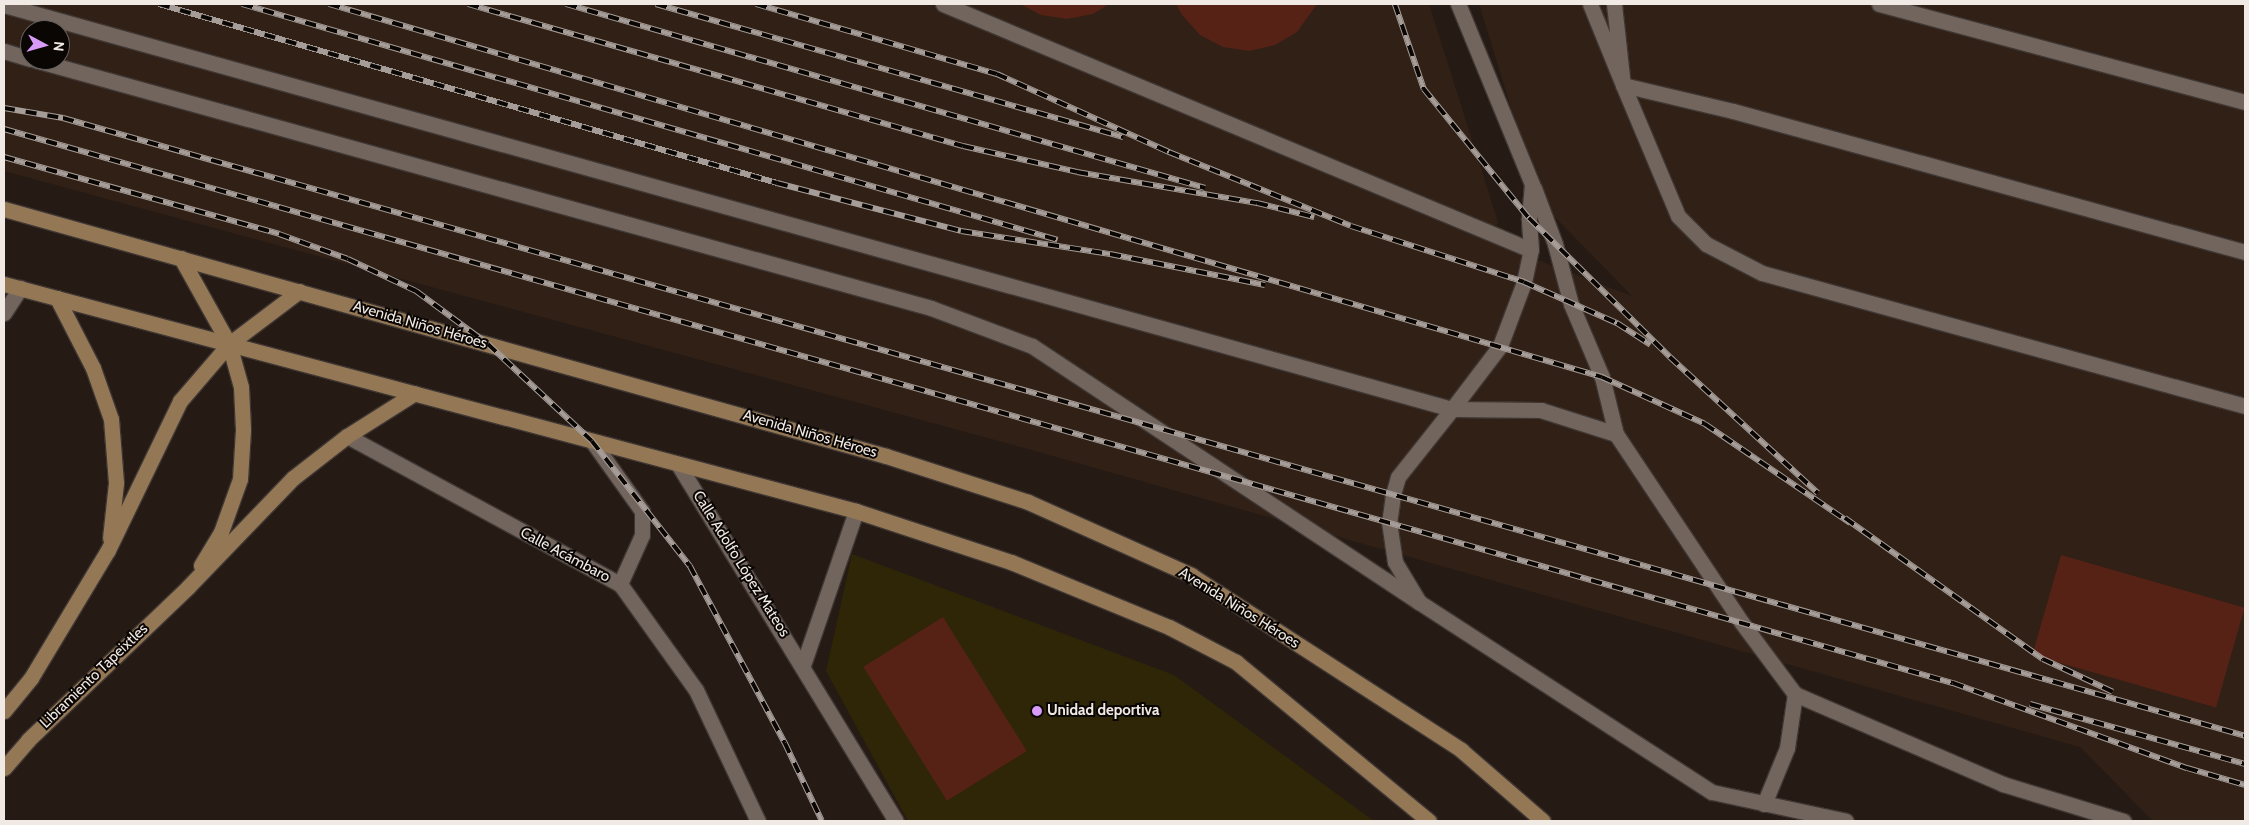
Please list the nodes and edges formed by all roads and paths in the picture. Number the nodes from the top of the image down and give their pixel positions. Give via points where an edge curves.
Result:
1 (943, 4) edge
2 (1458, 4) edge
3 (1590, 4) edge
4 (1614, 4) edge
5 (1879, 4) edge
6 (4, 5) edge
7 (4, 51) edge
8 (20, 55) edge
9 (70, 70) edge
10 (1623, 85) junction
11 (2245, 102) edge
12 (1532, 184) junction
13 (4, 209) edge
14 (1531, 250) junction
15 (2245, 252) edge
16 (181, 258) junction
17 (4, 284) edge
18 (20, 288) junction
19 (299, 291) junction
20 (57, 298) junction
21 (4, 313) edge
22 (229, 344) junction
23 (416, 394) junction
24 (2245, 406) edge
25 (1452, 409) junction
26 (1616, 434) junction
27 (347, 436) junction
28 (592, 441) junction
29 (678, 464) junction
30 (856, 512) junction
31 (108, 550) junction
32 (620, 584) junction
33 (188, 587) junction
34 (1419, 602) junction
35 (803, 665) junction
36 (1795, 694) junction
37 (4, 711) edge
38 (4, 768) edge
39 (1764, 804) junction
40 (758, 821) edge
41 (896, 821) edge
42 (1429, 821) edge
43 (1543, 821) edge
44 (1846, 821) edge
45 (2123, 821) edge

1 - 14 street
2 - 12 street
3 - 10 street
4 - 10 street
5 - 11 street
6 - 25 street
7 - 8 street
9 - 34 street via 931,308 1032,346
10 - 15 street via 1733,111
10 - 24 street via 1678,216 1706,244 1762,272
12 - 14 street via 1528,218
12 - 26 street via 1555,244 1572,304 1602,377
13 - 16 main road, Avenida Niños Héroes
14 - 25 street via 1524,282 1500,346
16 - 19 main road, Avenida Niños Héroes
16 - 22 main road
17 - 18 main road
18 - 20 main road
18 - 21 street
19 - 22 main road
19 - 43 main road, Avenida Niños Héroes via 886,456 1028,502 1191,575 1461,750
20 - 22 main road
20 - 31 main road via 93,368 110,419 116,483
22 - 23 main road
22 - 31 main road via 180,401
22 - 33 main road via 241,387 244,430 240,479 221,532
23 - 27 main road
23 - 28 main road
25 - 26 street via 1541,410
25 - 34 street via 1398,477 1393,495 1389,522 1395,562
26 - 36 street via 1742,623
27 - 32 street, Calle Acámbaro
27 - 33 main road via 293,478
28 - 29 main road
28 - 32 street via 642,511 642,535
29 - 30 main road
29 - 35 street, Calle Adolfo López Mateos
30 - 35 street, Calle Adolfo López Mateos
30 - 42 main road via 1011,562 1169,627 1228,658 1363,764
31 - 37 main road via 31,678
32 - 40 street, Calle Acámbaro via 696,690
33 - 38 main road, Libramiento Tapeixtles via 28,740
34 - 39 street via 1712,792
35 - 41 street, Calle Adolfo López Mateos
36 - 39 street via 1787,748
36 - 45 street via 2002,784
39 - 44 street

